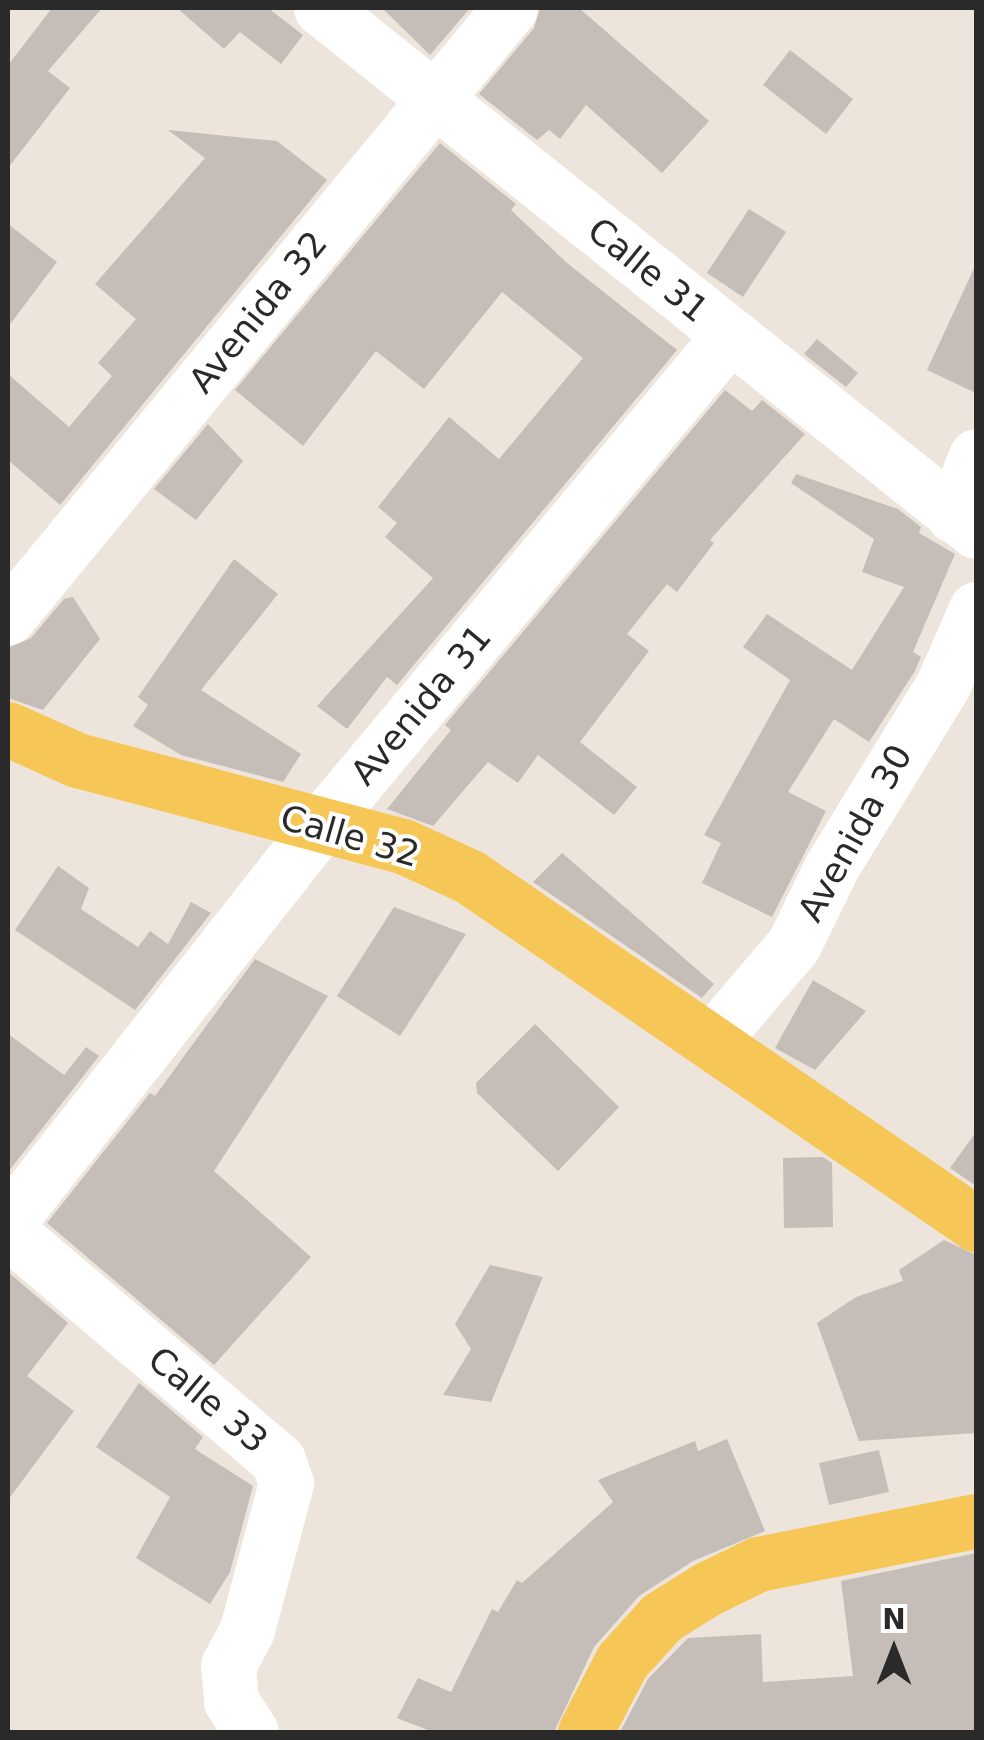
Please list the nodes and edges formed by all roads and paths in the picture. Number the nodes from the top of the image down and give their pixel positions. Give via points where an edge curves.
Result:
1 (320, 8) edge
2 (510, 8) edge
3 (434, 97) junction
4 (730, 335) junction
5 (976, 456) edge
6 (965, 523) edge
7 (976, 609) edge
8 (8, 617) edge
9 (8, 730) edge
10 (319, 827) junction
11 (711, 1042) junction
12 (8, 1222) edge
13 (976, 1224) edge
14 (8, 1231) edge
15 (976, 1521) edge
16 (251, 1732) edge
17 (585, 1732) edge

1 - 3 street, Calle 31
2 - 3 street, Avenida 32
3 - 4 street, Calle 31
3 - 8 street, Avenida 32
4 - 6 street, Calle 31
4 - 10 street, Avenida 31
5 - 6 street
7 - 11 street, Avenida 30 via 943,685 841,850 794,944
9 - 10 main road, Calle 32 via 77,760
10 - 11 main road, Calle 32 via 403,846 470,877
10 - 12 street, Avenida 31
11 - 13 main road, Calle 32
14 - 16 street, Calle 33 via 278,1460 286,1483 247,1630 228,1665 231,1701
15 - 17 main road via 758,1564 706,1589 662,1617 622,1661

